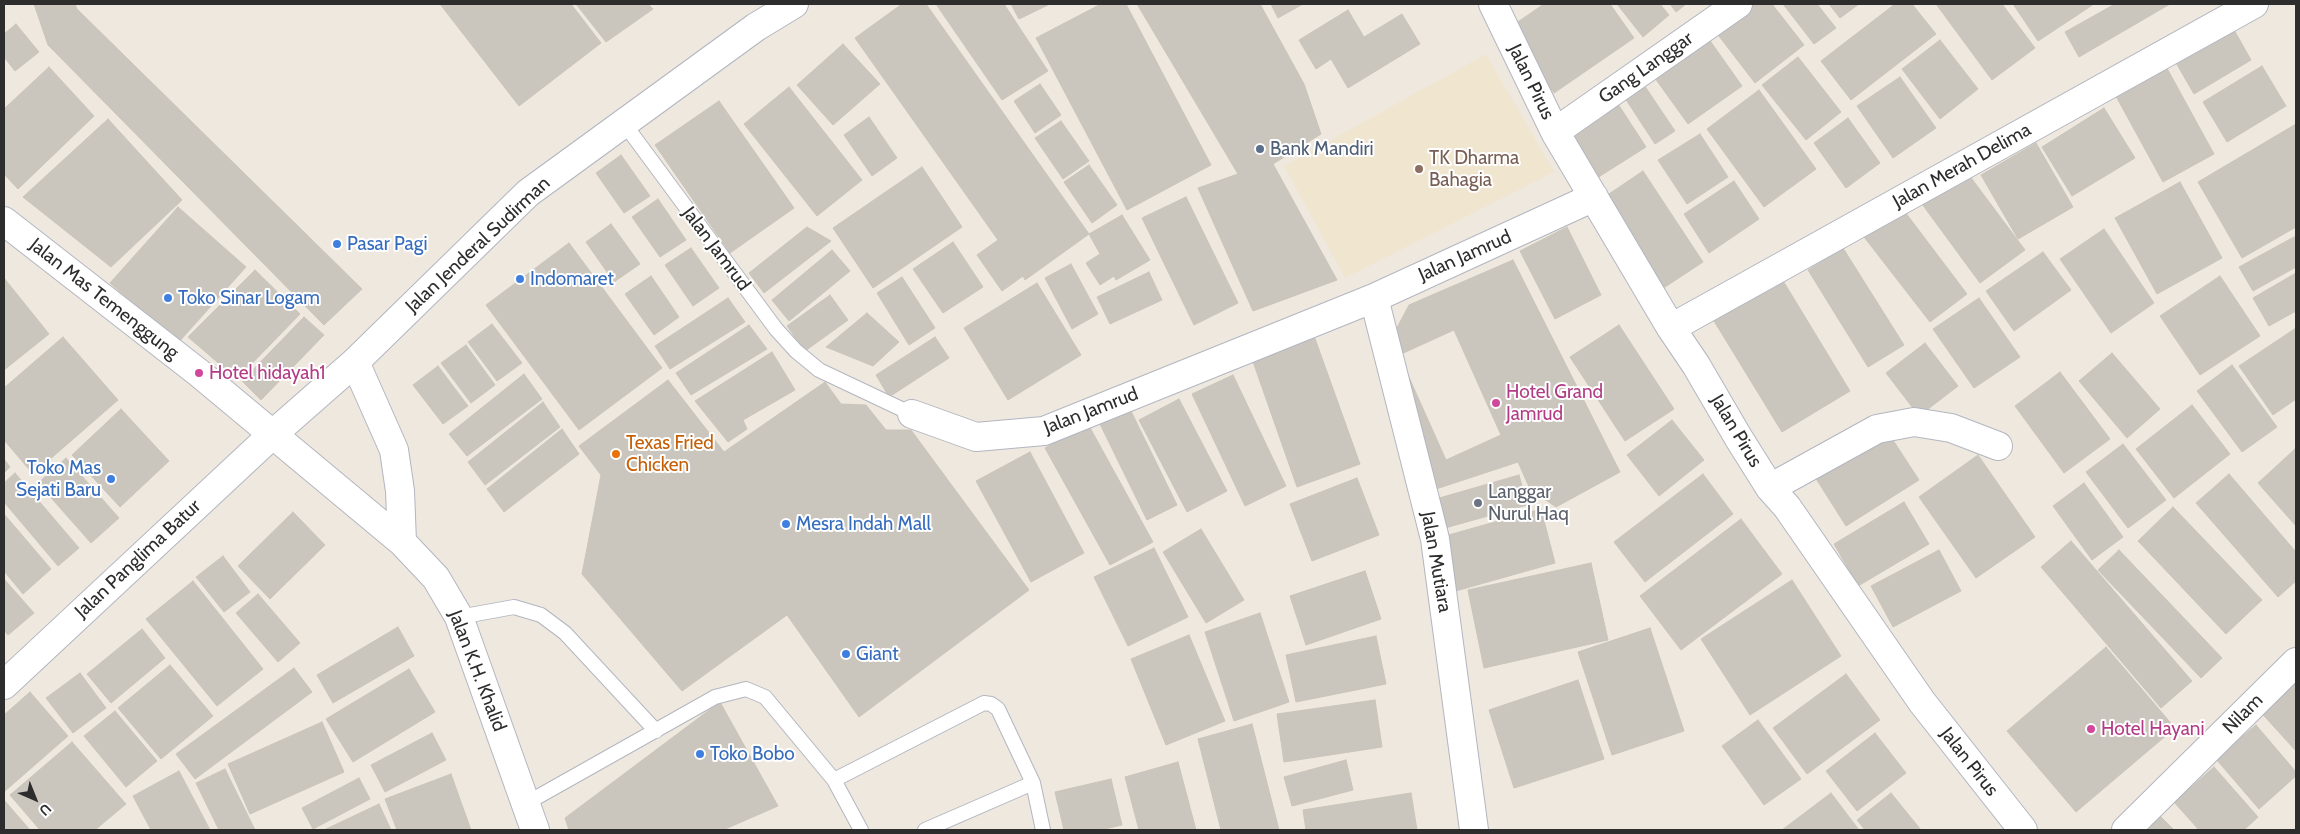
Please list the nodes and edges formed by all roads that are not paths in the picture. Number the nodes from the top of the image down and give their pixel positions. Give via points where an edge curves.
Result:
1 (794, 4) edge
2 (1493, 4) edge
3 (1738, 4) edge
4 (2254, 4) edge
5 (623, 122) junction
6 (1555, 132) junction
7 (1594, 197) junction
8 (4, 222) edge
9 (1374, 298) junction
10 (1671, 328) junction
11 (355, 362) junction
12 (912, 414) joint
13 (274, 434) junction
14 (1998, 446) dead end
15 (1770, 488) junction
16 (402, 542) junction
17 (459, 616) junction
18 (2296, 662) edge
19 (4, 685) edge
20 (656, 731) junction
21 (834, 780) junction
22 (1033, 783) junction
23 (525, 804) junction
24 (535, 830) edge
25 (861, 830) edge
26 (925, 830) edge
27 (1043, 830) edge
28 (1474, 830) edge
29 (2023, 830) edge
30 (2126, 830) edge

1 - 5 street, Jalan Jenderal Sudirman via 756,27
2 - 6 street, Jalan Pirus
3 - 6 street, Gang Langgar
4 - 10 street, Jalan Merah Delima
5 - 11 street, Jalan Jenderal Sudirman via 528,193
5 - 12 lane, Jalan Jamrud via 776,329 796,351 819,370
6 - 7 street, Jalan Pirus
7 - 9 street, Jalan Jamrud
7 - 10 street, Jalan Pirus
8 - 13 street, Jalan Mas Temenggung
9 - 12 street, Jalan Jamrud via 1044,431 976,437
9 - 28 street, Jalan Mutiara via 1435,540
10 - 15 street, Jalan Pirus
11 - 13 street, Jalan Jenderal Sudirman
11 - 16 street via 394,450
13 - 16 street, Jalan K.H. Khalid
13 - 19 street, Jalan Panglima Batur
14 - 15 street via 1951,428 1914,422 1877,429
15 - 29 street, Jalan Pirus via 1787,507 1922,702
16 - 17 street, Jalan K.H. Khalid via 436,578
17 - 20 lane via 514,607 541,615 565,633
17 - 23 street, Jalan K.H. Khalid
18 - 30 street, Nilam
20 - 21 lane via 715,697 746,689 765,697
20 - 23 lane
21 - 22 lane via 984,703 998,709
21 - 25 lane
22 - 26 lane
22 - 27 lane
23 - 24 street, Jalan K.H. Khalid

